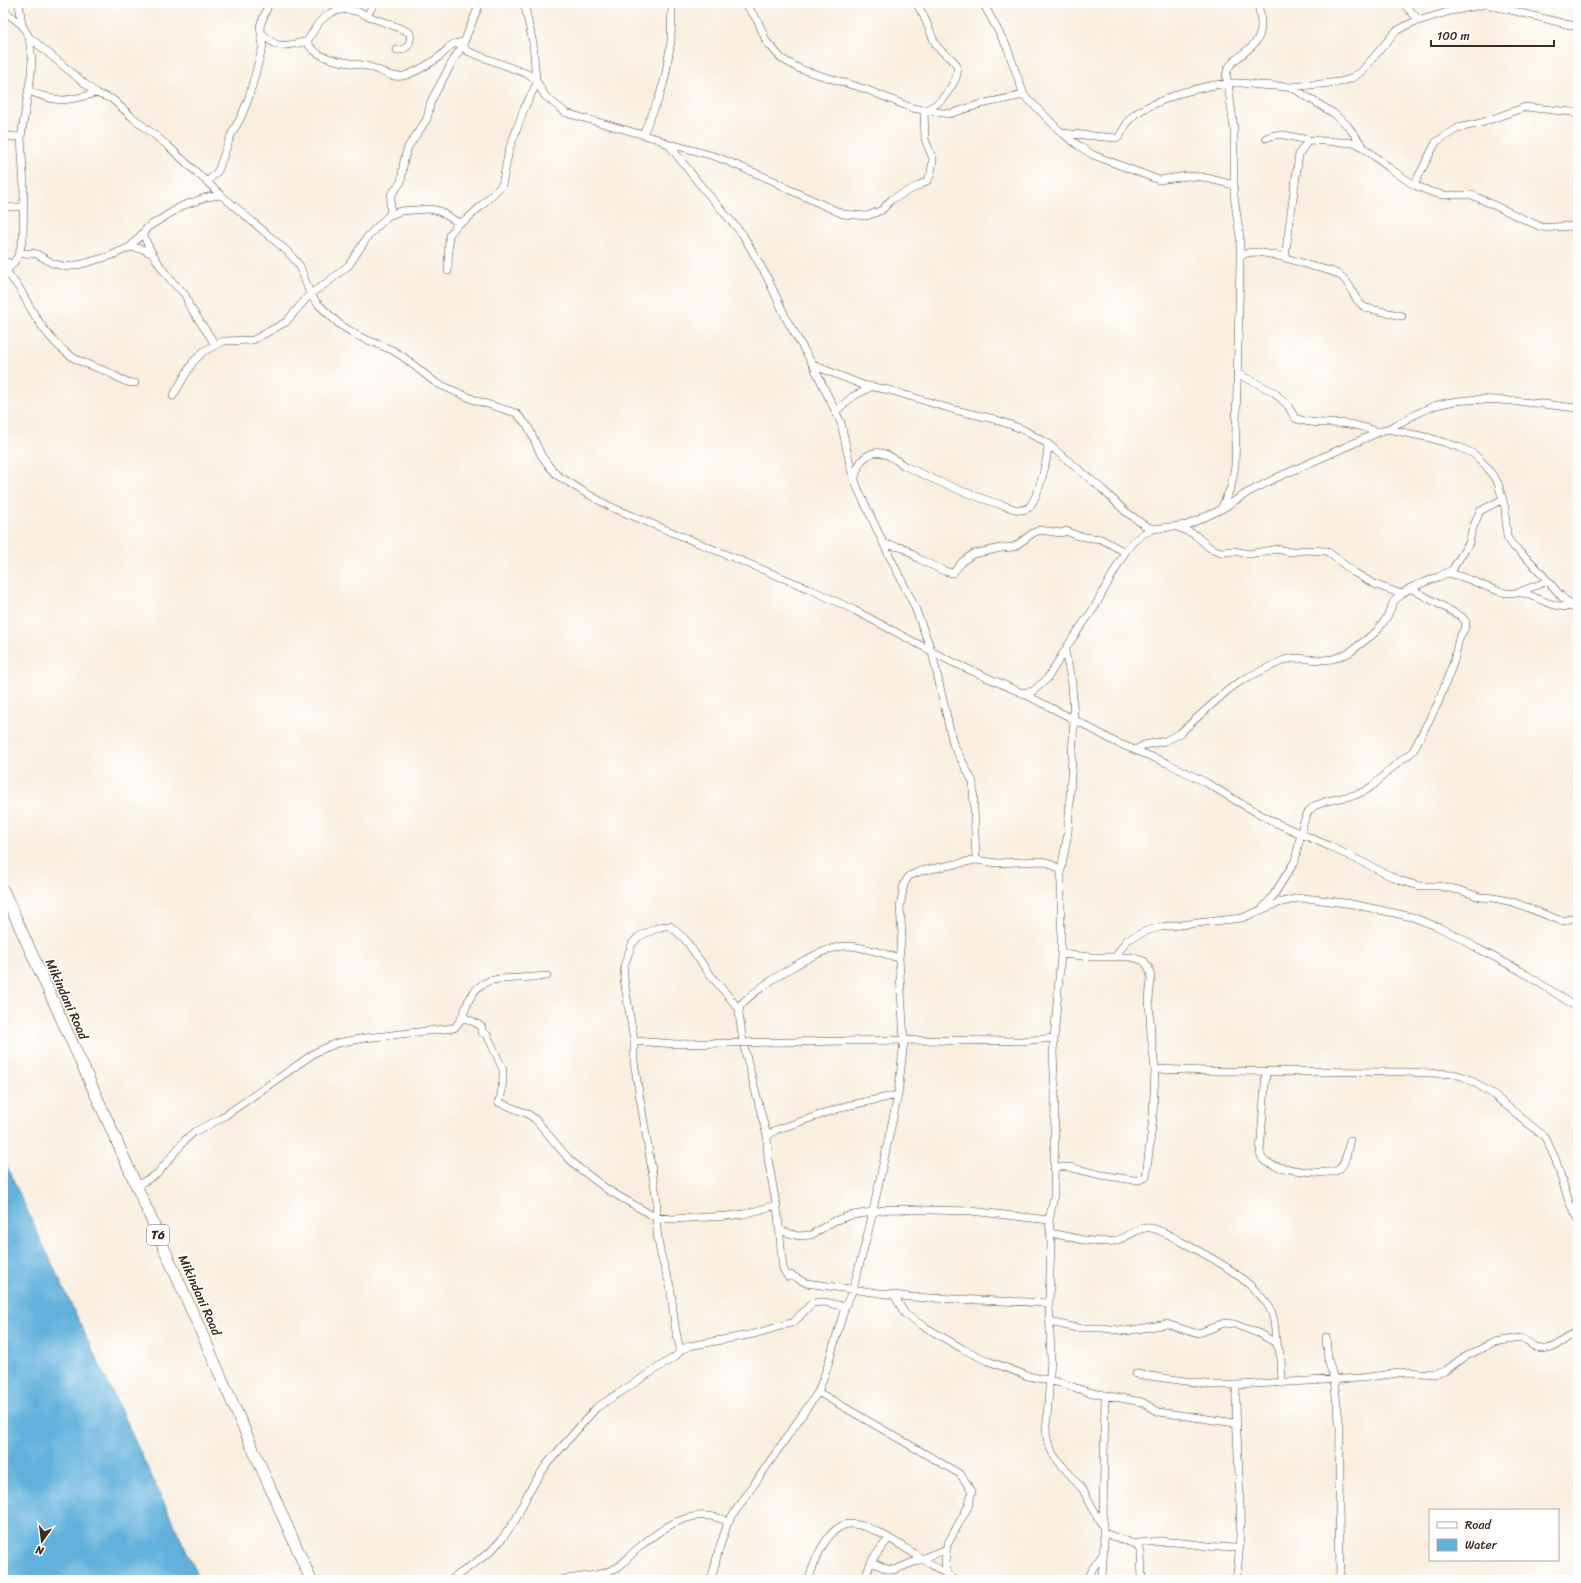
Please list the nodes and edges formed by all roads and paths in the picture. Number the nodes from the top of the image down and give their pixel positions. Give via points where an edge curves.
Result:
1 (19, 3) edge
2 (269, 3) edge
3 (374, 3) edge
4 (480, 3) edge
5 (524, 3) edge
6 (672, 3) edge
7 (745, 3) edge
8 (916, 3) edge
9 (983, 3) edge
10 (1258, 3) edge
11 (1403, 3) edge
12 (3, 10) edge
13 (366, 16) junction
14 (1419, 20) junction
15 (22, 25) junction
16 (1578, 27) edge
17 (262, 33) junction
18 (29, 37) junction
19 (306, 42) junction
20 (464, 43) junction
21 (397, 50) dead end
22 (537, 82) junction
23 (1228, 83) junction
24 (1291, 87) junction
25 (29, 90) junction
26 (96, 93) junction
27 (1024, 95) junction
28 (925, 110) junction
29 (1578, 115) edge
30 (1062, 133) junction
31 (643, 134) junction
32 (3, 136) edge
33 (21, 137) junction
34 (1266, 138) dead end
35 (1308, 140) junction
36 (669, 145) junction
37 (1364, 148) junction
38 (207, 182) junction
39 (1414, 185) junction
40 (1234, 186) junction
41 (221, 195) junction
42 (3, 207) edge
43 (24, 207) junction
44 (390, 215) junction
45 (459, 223) junction
46 (1578, 227) edge
47 (144, 233) junction
48 (130, 247) junction
49 (19, 254) junction
50 (152, 254) junction
51 (1240, 257) junction
52 (1285, 257) junction
53 (3, 261) edge
54 (13, 264) junction
55 (448, 271) dead end
56 (4, 272) edge
57 (310, 294) junction
58 (1402, 316) dead end
59 (215, 344) junction
60 (813, 365) junction
61 (1238, 374) junction
62 (136, 383) dead end
63 (871, 387) junction
64 (173, 396) dead end
65 (1578, 408) edge
66 (836, 411) junction
67 (1388, 429) junction
68 (1379, 432) junction
69 (1048, 444) junction
70 (854, 478) junction
71 (1503, 498) junction
72 (1220, 510) junction
73 (1175, 527) junction
74 (1153, 529) junction
75 (884, 544) junction
76 (1125, 552) junction
77 (1447, 573) junction
78 (1548, 581) junction
79 (1410, 588) junction
80 (1519, 592) junction
81 (1402, 594) junction
82 (1576, 609) edge
83 (1065, 651) junction
84 (932, 652) junction
85 (1022, 693) junction
86 (1074, 719) junction
87 (1135, 750) junction
88 (1301, 834) junction
89 (976, 860) junction
90 (1061, 870) junction
91 (3, 890) edge
92 (1261, 910) junction
93 (1578, 916) edge
94 (1060, 954) junction
95 (1116, 956) junction
96 (900, 958) junction
97 (547, 976) dead end
98 (1578, 1008) edge
99 (739, 1009) junction
100 (463, 1017) junction
101 (1054, 1038) junction
102 (904, 1040) junction
103 (634, 1041) junction
104 (742, 1043) junction
105 (1155, 1069) junction
106 (1266, 1071) junction
107 (898, 1096) junction
108 (767, 1136) junction
109 (1350, 1140) dead end
110 (1054, 1166) junction
111 (136, 1186) junction
112 (776, 1205) junction
113 (871, 1212) junction
114 (655, 1217) junction
115 (1578, 1218) edge
116 (1050, 1220) junction
117 (780, 1230) junction
118 (1051, 1233) junction
119 (853, 1289) junction
120 (894, 1295) junction
121 (1049, 1303) junction
122 (845, 1307) junction
123 (1050, 1322) junction
124 (1578, 1329) edge
125 (1326, 1337) dead end
126 (1276, 1343) junction
127 (681, 1350) junction
128 (1136, 1374) dead end
129 (1049, 1380) junction
130 (1334, 1380) junction
131 (1282, 1383) junction
132 (1236, 1385) junction
133 (818, 1392) junction
134 (1105, 1395) junction
135 (1235, 1422) junction
136 (728, 1522) junction
137 (1103, 1530) junction
138 (889, 1538) junction
139 (1134, 1544) junction
140 (1240, 1548) junction
141 (946, 1549) junction
142 (1104, 1554) junction
143 (921, 1558) junction
144 (871, 1562) junction
145 (947, 1574) junction
146 (310, 1580) edge
147 (451, 1580) edge
148 (561, 1580) edge
149 (711, 1580) edge
150 (809, 1580) edge
151 (864, 1580) edge
152 (955, 1580) edge
153 (1088, 1580) edge
154 (1102, 1580) edge
155 (1142, 1580) edge
156 (1236, 1580) edge
157 (1340, 1580) edge

1 - 15 street
2 - 17 street via 260,26
3 - 13 street
4 - 20 street
5 - 22 street via 533,44
6 - 31 street via 671,41 665,78
7 - 28 street via 758,21 766,41 782,59 800,68 865,89 912,108
8 - 28 street via 938,47 957,68 957,74 947,93
9 - 27 street via 1008,47
10 - 23 street via 1261,29 1258,39 1228,68 1225,78
11 - 14 street
12 - 15 street
13 - 19 street via 349,10 335,11 318,22
13 - 21 street via 410,33 408,46 403,50
14 - 16 street via 1486,4
14 - 24 street via 1396,31 1356,76 1340,82
15 - 18 street
17 - 19 street via 270,42 279,46
17 - 38 street via 263,46 248,100 218,170
18 - 25 street via 32,60
18 - 26 street
19 - 20 street via 325,56 397,77 416,71 438,58 450,45
20 - 22 street via 465,48 471,52 530,75
20 - 44 street via 431,101 427,119 408,147 401,182 391,195
22 - 31 street via 545,96 566,113
22 - 45 street via 509,150 502,185 466,220
23 - 24 street
23 - 30 street via 1180,93 1147,107 1132,117 1116,138
23 - 40 street via 1234,129
24 - 37 street via 1333,113 1347,125
25 - 26 street via 64,101
25 - 33 street
26 - 38 street via 112,99
27 - 28 street via 948,114
27 - 30 street
28 - 36 street via 925,139 932,159 928,180 892,199 882,210 867,216 843,214 717,157
29 - 39 street via 1572,112 1525,107 1481,123 1458,128 1436,142
30 - 40 street via 1093,155 1152,178 1164,180 1187,176 1202,177
31 - 36 street
32 - 33 street
33 - 43 street
34 - 35 street via 1284,135
35 - 37 street via 1352,142
35 - 52 street via 1299,154
36 - 60 street via 743,235 767,277 794,334
37 - 39 street
38 - 41 street
39 - 46 street via 1443,195 1472,194 1541,227
40 - 51 street
41 - 47 street via 182,206 155,221
41 - 57 street via 287,250 303,272
42 - 43 street
43 - 49 street via 23,238
44 - 45 street via 400,211 430,209 439,211
44 - 57 street via 368,236 349,265
45 - 55 street via 451,231 448,240
47 - 48 street
47 - 50 street
48 - 49 street via 110,256 66,266 52,263 38,254
48 - 50 street
49 - 54 street
50 - 59 street via 181,289
51 - 52 street via 1253,252
51 - 61 street
52 - 58 street via 1337,274 1348,283 1357,301 1366,308
53 - 54 street
54 - 56 street
56 - 62 street via 22,293 46,332 67,352 79,361 127,382
57 - 59 street via 286,322 256,338
57 - 84 street via 347,330 402,356 436,383 477,402 516,413 528,426 548,466 557,475 584,492 611,506 812,590
59 - 64 street via 193,362
60 - 63 street
60 - 66 street
61 - 68 street via 1274,392 1298,419 1307,422 1350,424
61 - 72 street via 1235,466 1231,487
63 - 66 street via 852,397
63 - 69 street via 994,419
65 - 67 street via 1498,401 1463,401 1437,405
66 - 70 street
67 - 68 street
67 - 71 street via 1452,444 1474,454 1498,483
68 - 72 street via 1247,492
69 - 70 street via 1043,475 1032,502 1025,510 1008,507 961,490 880,453 861,461
69 - 74 street via 1102,488 1125,511
70 - 75 street
71 - 77 street via 1480,511 1467,547 1456,567
71 - 78 street via 1507,537
72 - 73 street via 1187,525
73 - 74 street
73 - 81 street via 1188,531 1210,548 1221,552 1249,554 1277,549 1290,552 1327,551 1353,572 1376,585
74 - 76 street via 1133,542
75 - 76 street via 904,548 944,571 953,573 969,556 1014,547 1040,530 1101,539
75 - 84 street via 914,605
76 - 83 street via 1094,608
77 - 79 street
77 - 80 street via 1468,578 1505,593
78 - 80 street
78 - 82 street
79 - 81 street
79 - 88 street via 1462,617 1466,622 1438,703 1408,756 1365,791 1314,806 1305,818
80 - 82 street via 1555,606
81 - 87 street via 1394,601 1377,631 1349,653 1332,659 1284,660 1233,686 1179,734 1165,741 1144,744
83 - 85 street via 1048,679 1033,691
83 - 86 street via 1072,684
84 - 85 street
84 - 89 street via 954,744 973,782
85 - 86 street
86 - 87 street
86 - 90 street via 1068,833
87 - 88 street via 1205,782 1254,812
88 - 92 street via 1295,861
88 - 93 street via 1413,885 1439,886 1480,897 1506,900 1564,921
89 - 90 street via 1040,861
89 - 96 street via 914,873 906,880 902,888 900,908
90 - 94 street
91 - 111 highway, Mikindani Road / T6
92 - 95 street via 1242,918 1146,931 1127,940
92 - 98 street via 1299,898 1352,904 1412,917 1461,938 1521,971
94 - 95 street via 1091,958
94 - 101 street
95 - 105 street via 1142,960 1149,968 1150,1035
96 - 99 street via 847,946 822,952 764,986
96 - 102 street
97 - 100 street via 488,981 473,993
99 - 103 street via 684,938 670,926 664,926 635,940 624,966
99 - 104 street
100 - 111 street via 454,1028 358,1039 337,1043 316,1052 220,1118 194,1132 157,1174
100 - 114 street via 482,1027 481,1032 486,1035 497,1055 504,1074 498,1102 528,1114 580,1169 608,1190
101 - 102 street via 1021,1041
101 - 110 street
102 - 104 street
102 - 107 street
103 - 104 street via 676,1044
103 - 114 street via 634,1062 657,1201
104 - 108 street
105 - 106 street
105 - 110 street via 1146,1177 1134,1180
106 - 109 street via 1260,1152 1265,1161 1303,1171 1334,1172 1344,1164
106 - 115 street via 1454,1074 1474,1082 1545,1137
107 - 108 street via 846,1106 776,1130
107 - 113 street
108 - 112 street
110 - 116 street via 1054,1203
111 - 146 highway, Mikindani Road / T6
112 - 114 street via 727,1216 672,1219
112 - 117 street
113 - 116 street via 890,1209 971,1211
113 - 117 street via 838,1219 811,1235 798,1236
113 - 119 street
114 - 127 street via 662,1260 670,1286 675,1333
116 - 118 street
117 - 119 street via 782,1269 788,1277 791,1275 806,1284
118 - 121 street
118 - 126 street via 1106,1242 1120,1240 1141,1229 1156,1229 1209,1257 1251,1286 1268,1305 1273,1315
119 - 120 street
119 - 122 street
120 - 121 street via 929,1299
120 - 129 street via 900,1308 912,1320 963,1349 1028,1376
121 - 123 street
122 - 127 street via 825,1302 812,1304 794,1322 762,1332 689,1346
122 - 133 street
123 - 126 street via 1077,1328 1104,1328 1126,1332 1167,1324 1195,1333 1229,1323 1260,1334
123 - 129 street
124 - 130 street via 1558,1344 1544,1349 1536,1348 1521,1338 1494,1342 1439,1373 1407,1372
125 - 130 street via 1328,1359
126 - 131 street via 1281,1359
127 - 147 street via 676,1356 596,1408 547,1464 502,1539 490,1552
128 - 132 street via 1213,1385
129 - 134 street
129 - 137 street via 1046,1423 1048,1443 1054,1456 1083,1490
130 - 131 street
130 - 157 street via 1340,1428
131 - 132 street
132 - 135 street
133 - 136 street
133 - 141 street via 964,1479 972,1491 971,1497
134 - 135 street via 1142,1402 1159,1412
134 - 137 street
135 - 140 street
136 - 148 street via 718,1517 707,1516 684,1518 657,1533 618,1567 599,1574
136 - 149 street
137 - 139 street
137 - 142 street
138 - 143 street
138 - 144 street
138 - 150 street via 857,1525 842,1526 825,1542
139 - 140 street via 1168,1542
139 - 155 street via 1141,1552
140 - 156 street
141 - 143 street
141 - 145 street
142 - 153 street via 1093,1568
142 - 154 street
143 - 144 street via 894,1570
143 - 145 street
144 - 151 street
145 - 152 street

